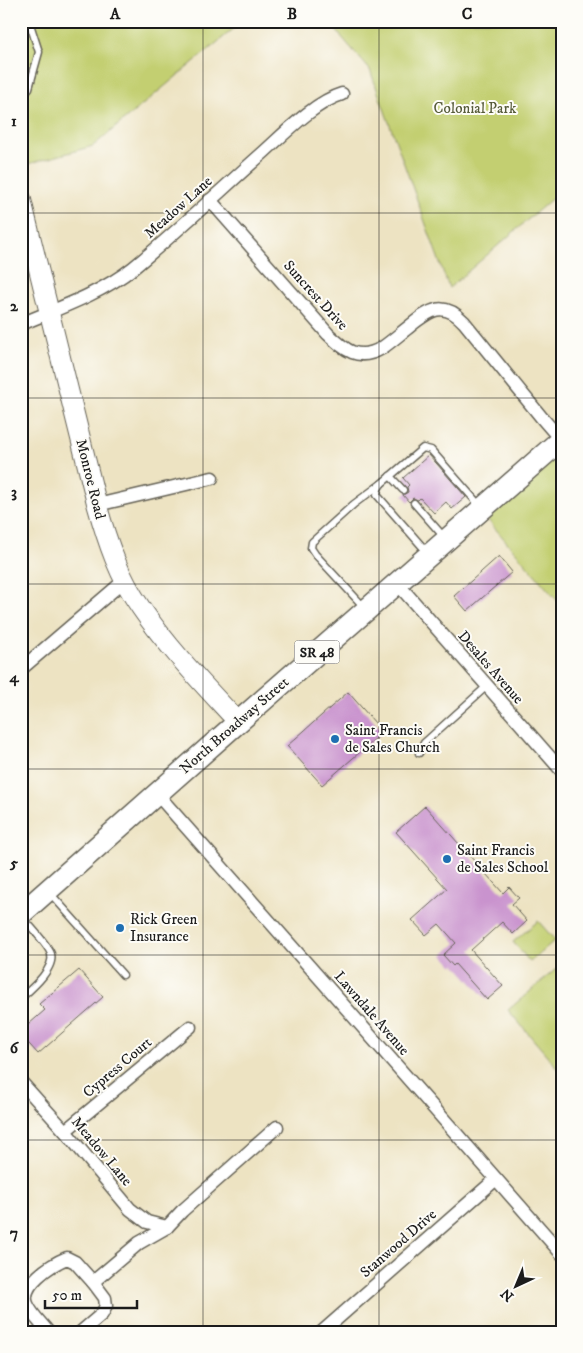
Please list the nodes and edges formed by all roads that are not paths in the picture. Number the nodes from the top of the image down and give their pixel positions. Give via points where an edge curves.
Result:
1 (29, 21) edge
2 (342, 94) dead end
3 (21, 97) edge
4 (21, 198) edge
5 (210, 200) junction
6 (49, 312) junction
7 (21, 324) edge
8 (561, 439) edge
9 (390, 476) junction
10 (212, 478) dead end
11 (381, 484) junction
12 (403, 490) dead end
13 (414, 503) dead end
14 (97, 505) junction
15 (482, 509) junction
16 (447, 540) junction
17 (429, 555) junction
18 (125, 580) junction
19 (397, 583) junction
20 (367, 609) junction
21 (21, 669) edge
22 (487, 686) junction
23 (238, 722) junction
24 (419, 753) dead end
25 (562, 771) edge
26 (156, 794) junction
27 (48, 890) junction
28 (21, 915) edge
29 (123, 975) dead end
30 (21, 998) edge
31 (190, 1027) dead end
32 (21, 1083) edge
33 (277, 1127) dead end
34 (65, 1131) junction
35 (496, 1179) junction
36 (168, 1227) junction
37 (562, 1254) edge
38 (93, 1282) junction
39 (24, 1301) edge
40 (48, 1332) edge
41 (81, 1332) edge
42 (322, 1332) edge

1 - 3 lane via 39,52 29,88
2 - 5 street, Meadow Lane via 326,100 297,123
4 - 6 street, Monroe Road
5 - 6 street, Meadow Lane via 160,246 113,281
5 - 8 street, Suncrest Drive via 341,346 357,354 375,352 425,313 451,311 464,322
6 - 7 street, Meadow Lane
6 - 14 street, Monroe Road
8 - 15 main road, North Broadway Street / SR 48
9 - 11 lane
9 - 12 lane
9 - 15 lane via 426,447
10 - 14 street
11 - 17 lane via 377,494
11 - 20 lane via 312,542 315,554
13 - 16 lane
14 - 18 street, Monroe Road via 104,531
15 - 16 main road, North Broadway Street / SR 48
16 - 17 main road, North Broadway Street / SR 48
17 - 19 main road, North Broadway Street / SR 48
18 - 21 street
18 - 23 street, Monroe Road via 168,644
19 - 20 main road, North Broadway Street / SR 48
19 - 22 street, Desales Avenue
20 - 23 main road, North Broadway Street / SR 48
22 - 24 lane via 424,743
22 - 25 street, Desales Avenue
23 - 26 main road, North Broadway Street / SR 48
26 - 27 main road, North Broadway Street / SR 48
26 - 35 street, Lawndale Avenue
27 - 28 main road, North Broadway Street / SR 48
27 - 29 lane
28 - 30 lane via 51,954 48,970
31 - 34 street, Cypress Court
32 - 34 street, Meadow Lane
33 - 36 street
34 - 36 street, Meadow Lane via 130,1209 147,1222
35 - 37 street, Lawndale Avenue
35 - 42 street, Stanwood Drive
36 - 38 street via 139,1242
38 - 39 street via 67,1258 36,1278
38 - 41 street via 106,1298 106,1306 102,1314
39 - 40 street

